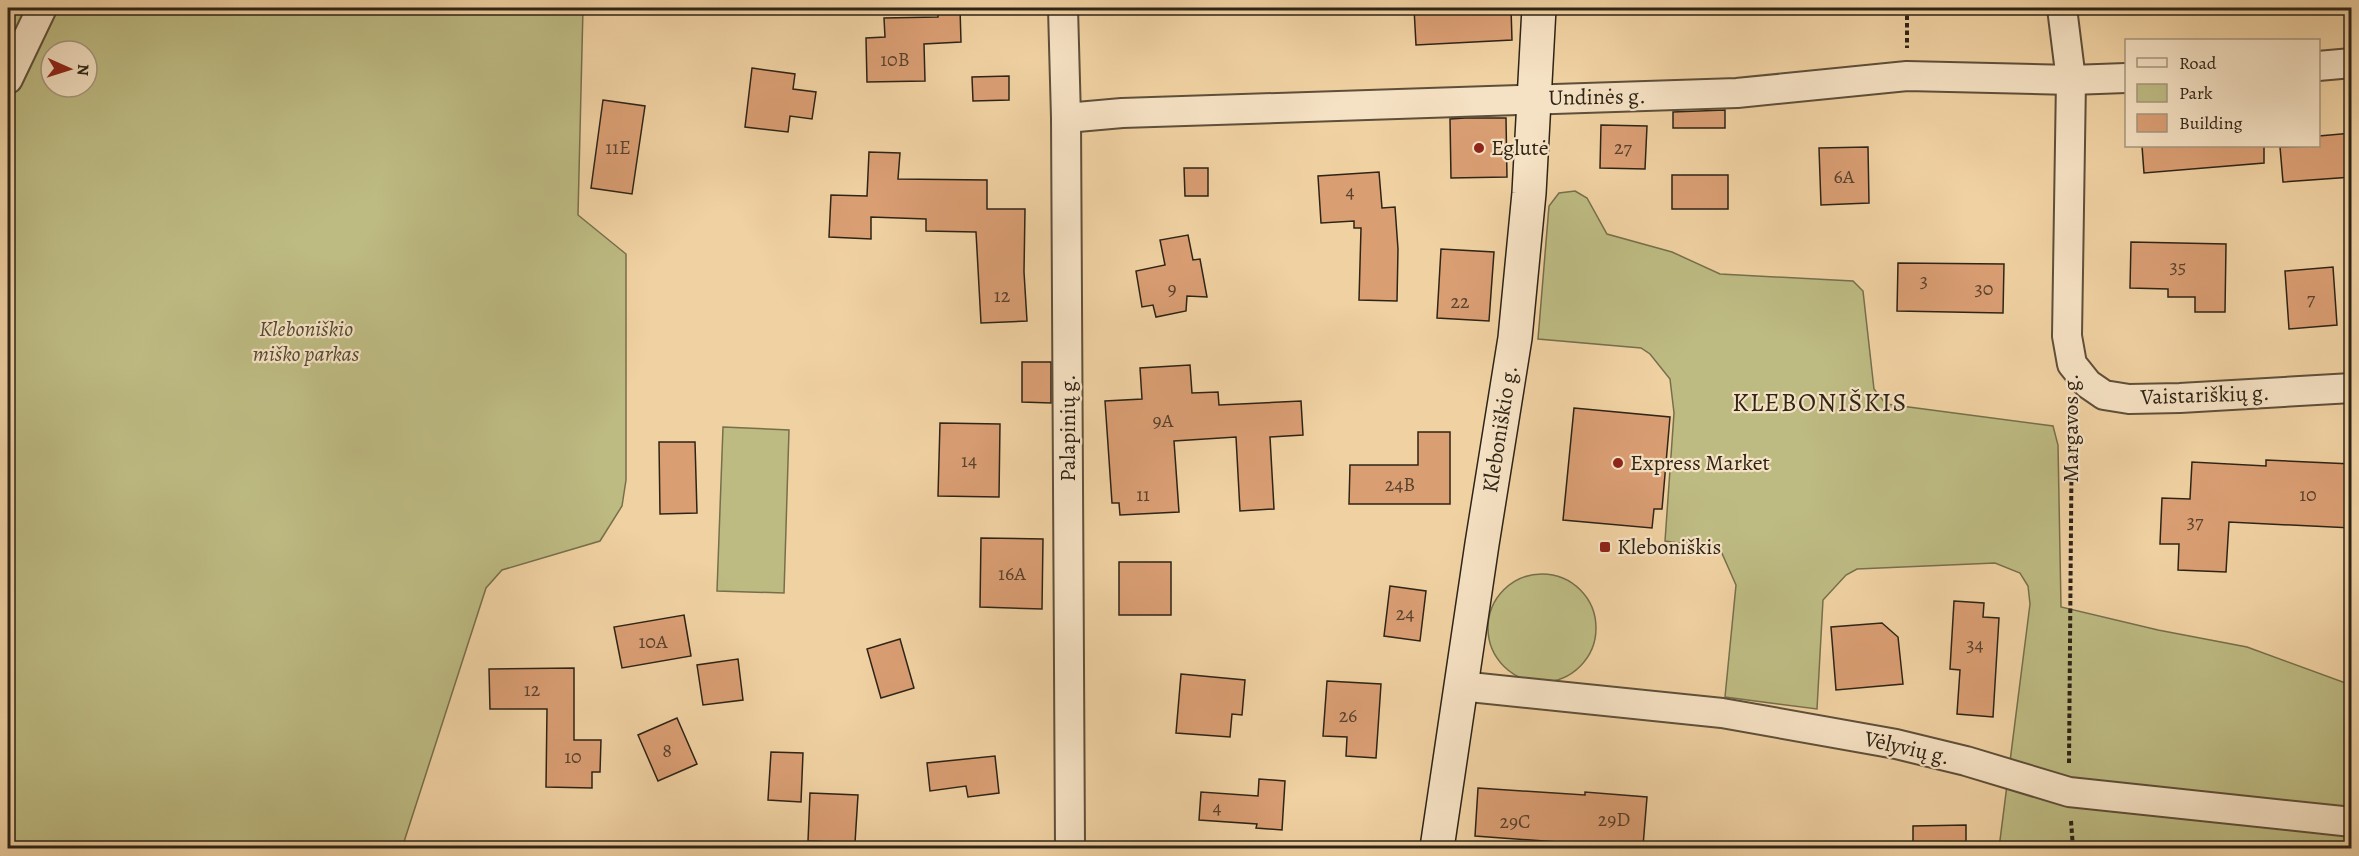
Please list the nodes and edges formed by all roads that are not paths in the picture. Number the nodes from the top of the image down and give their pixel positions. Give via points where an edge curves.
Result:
1 (42, 8) edge
2 (1063, 8) edge
3 (1539, 8) edge
4 (2062, 8) edge
5 (2352, 63) edge
6 (2320, 66) edge
7 (2125, 78) edge
8 (8, 79) edge
9 (2071, 80) junction
10 (1536, 99) junction
11 (1066, 118) junction
12 (2072, 364) joint
13 (2352, 388) edge
14 (1460, 686) junction
15 (2352, 822) edge
16 (1070, 849) edge
17 (1437, 849) edge

1 - 8 street
2 - 11 street, Palapinių g.
3 - 10 street, Kleboniškio g.
4 - 9 street, Margavos g.
5 - 6 street
7 - 9 street, Undinės g.
9 - 10 street, Undinės g. via 1907,76 1737,93
9 - 12 street, Margavos g. via 2067,336
10 - 11 street, Undinės g.
10 - 14 street, Kleboniškio g. via 1515,338
11 - 16 street, Palapinių g.
12 - 13 street, Vaistariškių g. via 2088,384 2104,395 2129,399
14 - 15 street, Vėlyvių g. via 1722,712 1896,744 2069,792
14 - 17 street, Kleboniškio g.

